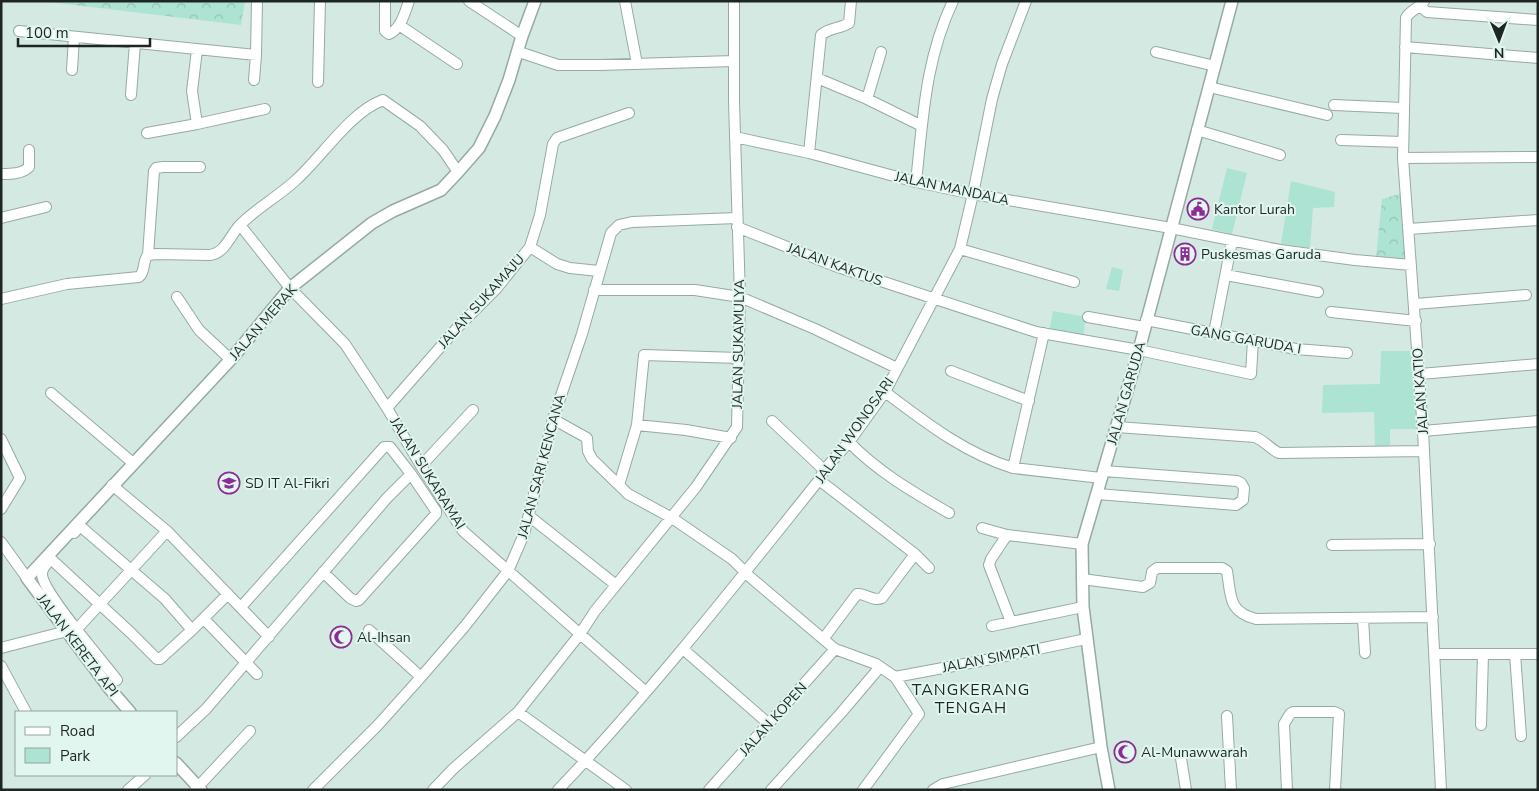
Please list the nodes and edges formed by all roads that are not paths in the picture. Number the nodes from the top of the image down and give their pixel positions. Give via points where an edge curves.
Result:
1 (257, 1) edge
2 (320, 1) edge
3 (385, 1) edge
4 (409, 1) edge
5 (469, 1) edge
6 (535, 1) edge
7 (625, 1) edge
8 (734, 1) edge
9 (851, 1) edge
10 (953, 1) edge
11 (1026, 1) edge
12 (1232, 1) edge
13 (1422, 4) edge
14 (1538, 20) edge
15 (399, 25) junction
16 (19, 31) dead end
17 (522, 36) junction
18 (74, 37) junction
19 (135, 43) junction
20 (1405, 47) junction
21 (197, 50) junction
22 (519, 52) junction
23 (881, 52) dead end
24 (1156, 52) dead end
25 (256, 56) junction
26 (1538, 58) edge
27 (734, 61) junction
28 (458, 64) dead end
29 (637, 64) junction
30 (1215, 66) junction
31 (72, 70) dead end
32 (817, 78) junction
33 (254, 80) dead end
34 (318, 82) dead end
35 (1209, 87) junction
36 (131, 95) dead end
37 (867, 99) junction
38 (1334, 104) dead end
39 (1403, 108) junction
40 (265, 110) dead end
41 (629, 113) dead end
42 (1327, 116) dead end
43 (197, 124) junction
44 (922, 126) junction
45 (1197, 130) junction
46 (147, 134) dead end
47 (735, 137) junction
48 (1341, 140) dead end
49 (1403, 142) junction
50 (29, 150) dead end
51 (808, 153) junction
52 (1280, 155) dead end
53 (1538, 157) edge
54 (1403, 158) junction
55 (200, 167) dead end
56 (458, 172) junction
57 (1, 174) edge
58 (916, 182) junction
59 (973, 194) junction
60 (46, 207) dead end
61 (1, 218) edge
62 (1538, 220) edge
63 (737, 222) junction
64 (240, 225) junction
65 (1171, 228) junction
66 (1409, 229) junction
67 (1232, 241) junction
68 (530, 247) junction
69 (960, 249) junction
70 (148, 255) junction
71 (1411, 265) junction
72 (599, 271) junction
73 (1226, 275) junction
74 (1074, 282) dead end
75 (290, 288) junction
76 (594, 290) junction
77 (1318, 292) dead end
78 (1526, 296) dead end
79 (177, 297) dead end
80 (740, 297) junction
81 (1, 299) edge
82 (934, 299) junction
83 (1414, 304) junction
84 (1331, 312) dead end
85 (1088, 317) dead end
86 (1416, 321) junction
87 (1145, 323) junction
88 (1044, 333) junction
89 (1214, 333) junction
90 (1253, 340) junction
91 (1139, 350) junction
92 (1347, 354) dead end
93 (739, 358) junction
94 (230, 359) junction
95 (1538, 364) edge
96 (897, 368) junction
97 (951, 371) dead end
98 (1420, 374) junction
99 (884, 392) junction
100 (52, 393) dead end
101 (1029, 401) junction
102 (387, 408) junction
103 (473, 410) dead end
104 (553, 419) junction
105 (772, 421) dead end
106 (1538, 421) edge
107 (637, 424) junction
108 (1117, 427) junction
109 (1423, 431) junction
110 (731, 438) junction
111 (1, 439) edge
112 (849, 442) junction
113 (1424, 451) junction
114 (133, 463) junction
115 (421, 466) junction
116 (1013, 468) junction
117 (411, 474) junction
118 (1103, 474) junction
119 (822, 475) junction
120 (112, 485) junction
121 (619, 485) junction
122 (1097, 494) junction
123 (1, 509) edge
124 (949, 513) dead end
125 (529, 516) junction
126 (672, 518) junction
127 (982, 528) dead end
128 (167, 531) junction
129 (1007, 535) junction
130 (1, 542) edge
131 (1082, 544) junction
132 (1430, 544) junction
133 (1332, 545) dead end
134 (915, 554) junction
135 (51, 559) junction
136 (930, 568) dead end
137 (131, 570) junction
138 (508, 571) junction
139 (323, 572) junction
140 (745, 572) junction
141 (27, 578) junction
142 (1082, 579) junction
143 (616, 585) junction
144 (228, 594) junction
145 (100, 604) junction
146 (241, 607) junction
147 (1083, 607) junction
148 (1433, 617) junction
149 (1364, 618) junction
150 (204, 619) junction
151 (1010, 622) junction
152 (992, 626) dead end
153 (71, 630) junction
154 (192, 630) junction
155 (368, 630) dead end
156 (580, 634) junction
157 (269, 637) junction
158 (824, 638) junction
159 (1086, 639) junction
160 (1, 648) edge
161 (835, 648) junction
162 (683, 649) junction
163 (1365, 653) dead end
164 (1435, 654) junction
165 (1483, 654) junction
166 (1516, 654) junction
167 (1538, 654) edge
168 (246, 663) junction
169 (1, 666) edge
170 (880, 667) junction
171 (257, 674) dead end
172 (421, 677) junction
173 (895, 677) junction
174 (117, 680) dead end
175 (646, 692) junction
176 (25, 711) edge
177 (129, 711) edge
178 (518, 712) junction
179 (1227, 716) dead end
180 (769, 724) junction
181 (1481, 725) dead end
182 (250, 732) dead end
183 (178, 735) edge
184 (1521, 736) dead end
185 (1101, 747) junction
186 (1181, 758) dead end
187 (586, 760) junction
188 (178, 765) edge
189 (144, 776) edge
190 (198, 789) edge
191 (128, 790) edge
192 (313, 790) edge
193 (432, 790) edge
194 (558, 790) edge
195 (626, 790) edge
196 (709, 790) edge
197 (771, 790) edge
198 (863, 790) edge
199 (933, 790) edge
200 (1109, 790) edge
201 (1186, 790) edge
202 (1231, 790) edge
203 (1287, 790) edge
204 (1335, 790) edge
205 (1441, 790) edge

1 - 25 street
2 - 34 street
3 - 15 street via 386,32 393,32
4 - 15 street
5 - 17 street
6 - 17 street, JALAN MERAK
7 - 29 street
8 - 27 street, JALAN SUKAMULYA
9 - 32 street via 849,23 829,28 821,35
10 - 44 street via 942,23 928,76
11 - 59 street, JALAN WONOSARI via 997,81
12 - 30 street, JALAN GARUDA
13 - 14 street via 1427,12
13 - 20 street, JALAN KATIO via 1406,18
15 - 28 street
16 - 18 street
17 - 22 street, JALAN MERAK
18 - 19 street
18 - 31 street
19 - 21 street
19 - 36 street
20 - 26 street
20 - 39 street, JALAN KATIO
21 - 25 street
21 - 43 street via 192,91
22 - 29 street via 558,65
22 - 56 street, JALAN MERAK via 479,148
23 - 37 street
24 - 30 street
25 - 33 street
27 - 29 street
27 - 47 street, JALAN SUKAMULYA
30 - 35 street, JALAN GARUDA
32 - 37 street
32 - 51 street
35 - 42 street
35 - 45 street, JALAN GARUDA
37 - 44 street
38 - 39 street
39 - 49 street, JALAN KATIO
40 - 43 street
41 - 68 street, JALAN SUKAMAJU via 562,134 552,144 540,215
43 - 46 street
44 - 58 street
45 - 52 street
45 - 65 street, JALAN GARUDA
47 - 51 street, JALAN MANDALA
47 - 63 street, JALAN SUKAMULYA
48 - 49 street
49 - 54 street, JALAN KATIO
50 - 57 street via 29,167 26,170
51 - 58 street, JALAN MANDALA
53 - 54 street
54 - 66 street, JALAN KATIO
55 - 70 street via 163,167 154,171
56 - 64 street via 420,126 383,100 357,117 297,180
56 - 75 street, JALAN MERAK via 441,190 372,224
58 - 59 street, JALAN MANDALA
59 - 65 street, JALAN MANDALA
59 - 69 street, JALAN WONOSARI
60 - 61 street
62 - 66 street
63 - 72 street, JALAN SARI KENCANA via 632,222 619,225 611,233
63 - 80 street, JALAN SUKAMULYA
63 - 82 street, JALAN KAKTUS via 835,266
64 - 70 street via 222,250 215,254
64 - 75 street, JALAN SUKARAMAI
65 - 67 street, JALAN MANDALA
65 - 87 street, JALAN GARUDA
66 - 71 street, JALAN KATIO
67 - 71 street, JALAN MANDALA via 1308,254
67 - 73 street
68 - 72 street via 558,264
68 - 102 street, JALAN SUKAMAJU
69 - 74 street
69 - 82 street, JALAN WONOSARI
70 - 81 street via 144,272 136,278 67,284
71 - 83 street, JALAN KATIO
72 - 76 street, JALAN SARI KENCANA
73 - 77 street
73 - 89 street
75 - 94 street, JALAN MERAK
75 - 102 street, JALAN SUKARAMAI via 345,344
76 - 80 street via 695,290
76 - 104 street, JALAN SARI KENCANA
78 - 83 street
79 - 94 street via 199,330
80 - 93 street, JALAN SUKAMULYA
80 - 96 street
82 - 88 street, JALAN KAKTUS
82 - 96 street, JALAN WONOSARI
83 - 86 street, JALAN KATIO
84 - 86 street
85 - 87 street, GANG GARUDA I
86 - 98 street, JALAN KATIO
87 - 89 street, GANG GARUDA I
87 - 91 street, JALAN GARUDA
88 - 91 street, JALAN KAKTUS
88 - 101 street
89 - 90 street, GANG GARUDA I
90 - 91 street, JALAN KAKTUS via 1251,374
90 - 92 street, GANG GARUDA I via 1296,349
91 - 108 street, JALAN GARUDA
93 - 107 street via 644,355
93 - 110 street, JALAN SUKAMULYA via 737,427
94 - 114 street, JALAN MERAK
95 - 98 street
96 - 99 street, JALAN WONOSARI
97 - 101 street
98 - 109 street, JALAN KATIO
99 - 112 street, JALAN WONOSARI
99 - 116 street via 942,434
100 - 114 street
101 - 116 street
102 - 115 street, JALAN SUKARAMAI
103 - 115 street
104 - 121 street via 587,438 592,459
104 - 125 street, JALAN SARI KENCANA
105 - 119 street
106 - 109 street
107 - 110 street
107 - 121 street
108 - 113 street via 1255,437 1279,453
108 - 118 street, JALAN GARUDA
109 - 113 street, JALAN KATIO
110 - 126 street, JALAN SUKAMULYA
111 - 123 street via 20,478
112 - 119 street, JALAN WONOSARI
112 - 124 street via 891,478
113 - 132 street, JALAN KATIO
114 - 120 street, JALAN MERAK
115 - 138 street, JALAN SUKARAMAI via 463,531
116 - 118 street
117 - 139 street
117 - 139 street via 436,514 359,600 350,598
117 - 146 street via 390,447 384,447
118 - 122 street, JALAN GARUDA
118 - 122 street via 1239,482 1244,488 1243,500 1236,505
119 - 134 street
119 - 140 street, JALAN WONOSARI
120 - 128 street
120 - 141 street, JALAN MERAK
121 - 126 street via 628,494
122 - 131 street, JALAN GARUDA
125 - 138 street, JALAN SARI KENCANA
125 - 143 street
126 - 140 street via 732,559
126 - 143 street, JALAN SUKAMULYA
127 - 129 street
128 - 137 street
128 - 144 street
129 - 131 street
129 - 151 street via 989,565
130 - 141 street
131 - 142 street, JALAN GARUDA
132 - 133 street
132 - 148 street, JALAN KATIO
134 - 136 street
134 - 158 street via 882,598 876,600 857,594
135 - 137 street via 80,526
135 - 145 street
135 - 153 street via 42,570 44,582
137 - 145 street
137 - 154 street via 165,599
138 - 156 street, JALAN SUKARAMAI
138 - 172 street, JALAN SARI KENCANA
139 - 157 street
140 - 158 street
140 - 162 street, JALAN WONOSARI
141 - 153 street, JALAN KERETA API
142 - 147 street, JALAN GARUDA
142 - 149 street via 1143,587 1150,584 1152,572 1157,568 1222,568 1227,571 1232,602 1240,613 1248,617
143 - 156 street, JALAN SUKAMULYA
144 - 146 street
144 - 150 street
145 - 153 street
145 - 154 street via 156,659 160,659
146 - 157 street
147 - 151 street
147 - 159 street, JALAN GARUDA
148 - 149 street
148 - 164 street, JALAN KATIO
149 - 163 street
150 - 154 street
150 - 168 street
151 - 152 street
153 - 160 street
153 - 174 street
153 - 177 street, JALAN KERETA API via 110,689
155 - 172 street
156 - 175 street, JALAN SUKARAMAI
156 - 178 street, JALAN SUKAMULYA
157 - 168 street
158 - 161 street
159 - 173 street, JALAN SIMPATI
159 - 185 street, JALAN GARUDA
161 - 170 street
161 - 180 street, JALAN KOPEN
162 - 175 street, JALAN WONOSARI
162 - 180 street
164 - 165 street
164 - 205 street, JALAN KATIO
165 - 166 street
165 - 181 street
166 - 167 street
166 - 184 street
168 - 171 street
168 - 183 street
169 - 176 street
170 - 173 street
170 - 197 street
172 - 192 street, JALAN SARI KENCANA
173 - 198 street via 920,714
175 - 187 street, JALAN WONOSARI
178 - 187 street
178 - 193 street, JALAN SUKAMULYA
179 - 202 street
180 - 196 street, JALAN KOPEN
182 - 190 street
185 - 199 street via 943,784
185 - 200 street, JALAN GARUDA
186 - 201 street
187 - 194 street, JALAN WONOSARI
187 - 195 street
188 - 190 street
189 - 191 street
203 - 204 street via 1284,724 1290,714 1337,712 1340,718

